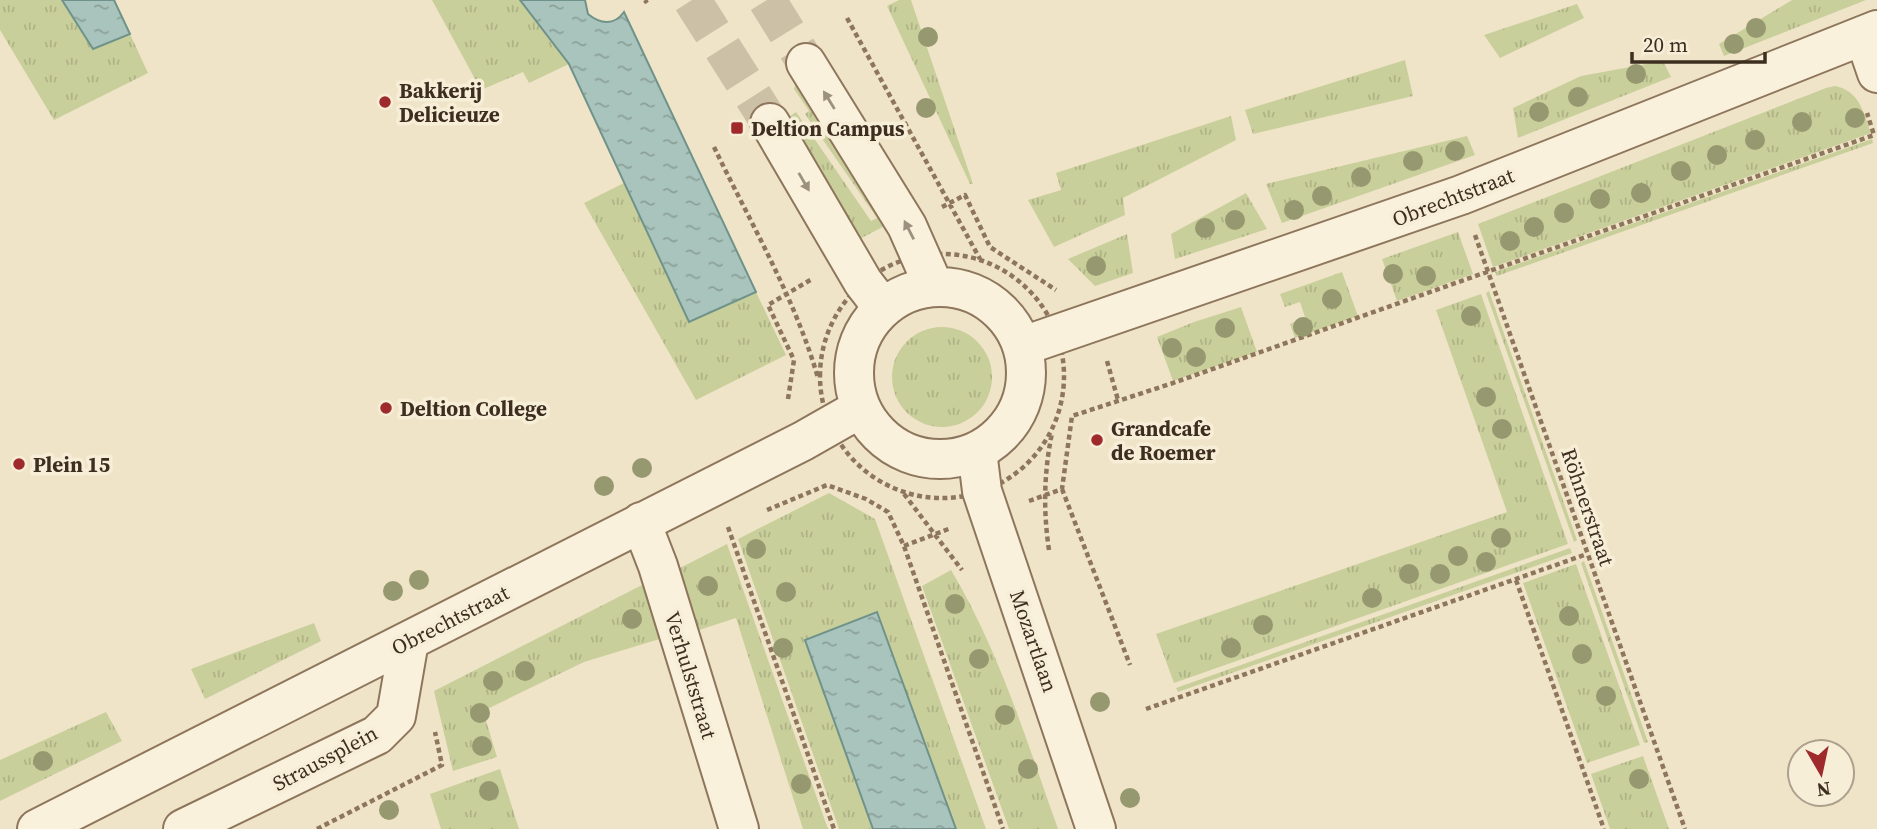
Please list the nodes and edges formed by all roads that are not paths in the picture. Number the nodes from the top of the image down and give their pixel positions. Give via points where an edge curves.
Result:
1 (1871, 33) edge
2 (806, 64) tunnel mouth
3 (1877, 73) edge
4 (770, 123) tunnel mouth
5 (928, 271) junction
6 (873, 295) junction
7 (1039, 340) junction
8 (845, 417) junction
9 (977, 451) junction
10 (641, 522) junction
11 (408, 641) junction
12 (37, 829) edge
13 (183, 829) edge
14 (739, 829) edge
15 (1096, 829) edge

1 - 3 street
1 - 7 street, Obrechtstraat via 1461,195
5 -> 2 street via 907,226
4 -> 6 street
5 - 6 street via 906,293
5 - 7 street via 989,301
6 - 8 street
7 - 9 street via 1014,418 998,438
8 - 9 street via 923,458 951,458
8 - 10 street, Obrechtstraat
9 - 15 street, Mozartlaan via 986,503
10 - 11 street, Obrechtstraat
10 - 14 street, Verhulststraat
11 - 12 street, Obrechtstraat
11 - 13 street, Straussplein via 396,716 377,735

